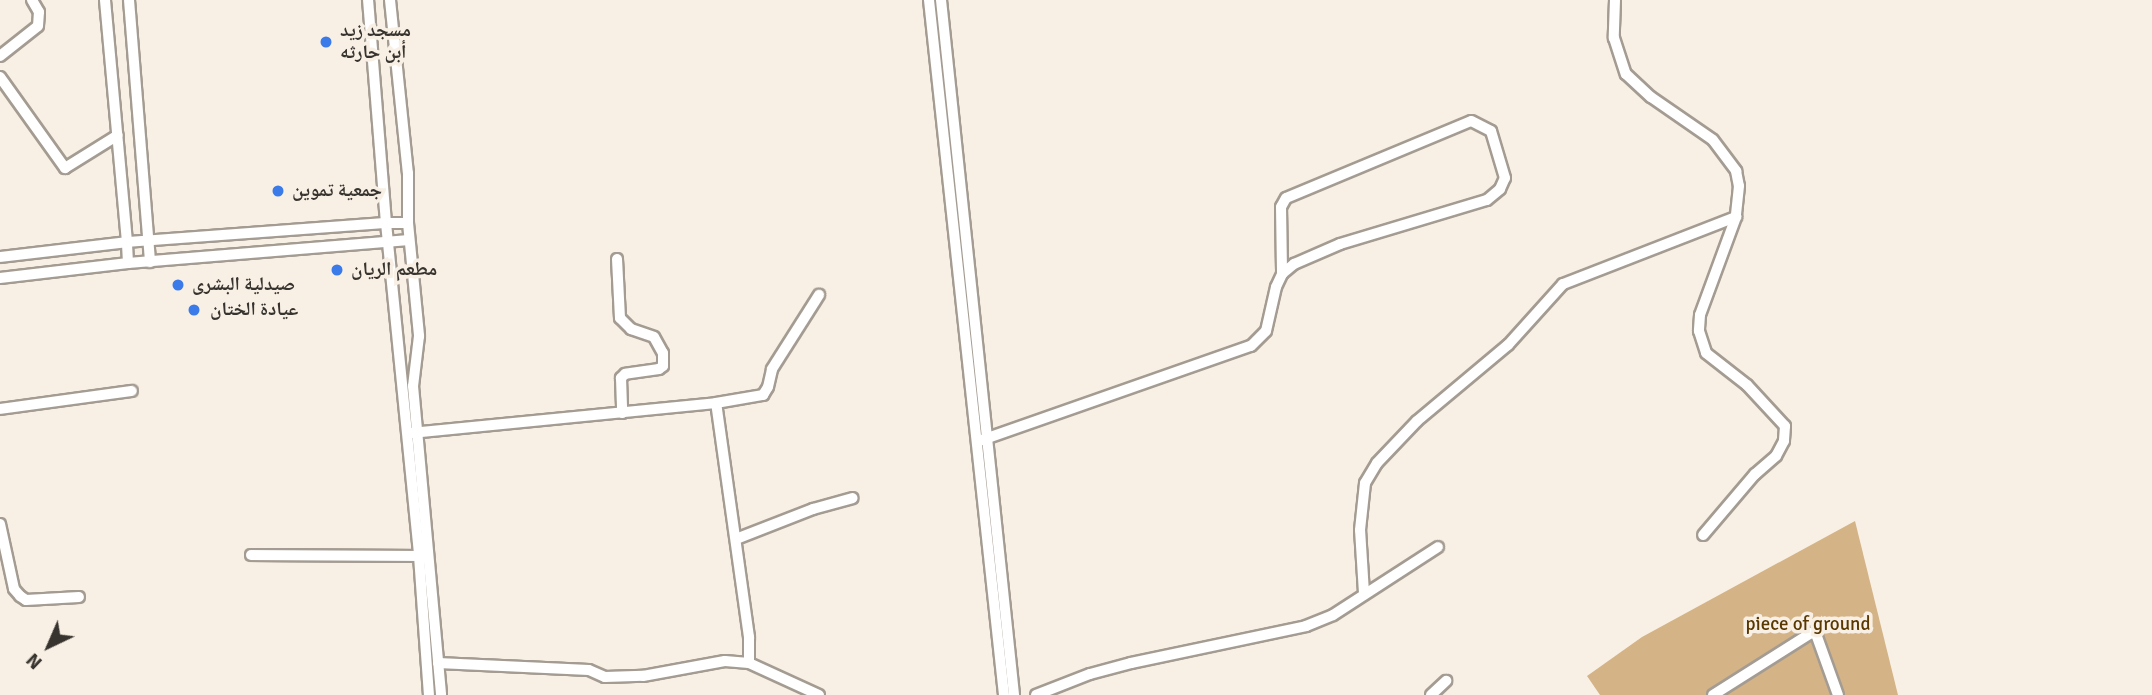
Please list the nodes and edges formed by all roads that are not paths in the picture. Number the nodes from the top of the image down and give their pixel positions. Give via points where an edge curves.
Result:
1 (32, 0) edge
2 (105, 0) edge
3 (129, 0) edge
4 (368, 0) edge
5 (390, 0) edge
6 (929, 0) edge
7 (942, 0) edge
8 (1615, 0) edge
9 (0, 56) edge
10 (0, 77) edge
11 (118, 135) junction
12 (1736, 217) junction
13 (386, 223) junction
14 (408, 223) junction
15 (388, 240) junction
16 (409, 240) junction
17 (127, 242) junction
18 (148, 243) junction
19 (0, 257) edge
20 (617, 259) dead end
21 (150, 262) junction
22 (128, 263) junction
23 (1282, 274) junction
24 (0, 278) edge
25 (819, 295) dead end
26 (132, 391) dead end
27 (716, 403) junction
28 (0, 409) edge
29 (622, 413) junction
30 (411, 433) junction
31 (983, 439) junction
32 (853, 498) dead end
33 (0, 524) edge
34 (1703, 535) dead end
35 (736, 539) junction
36 (1438, 547) dead end
37 (251, 555) dead end
38 (419, 556) junction
39 (1364, 593) junction
40 (79, 597) dead end
41 (438, 663) junction
42 (749, 663) junction
43 (1446, 681) dead end
44 (429, 695) edge
45 (441, 695) edge
46 (819, 695) edge
47 (1004, 695) edge
48 (1014, 695) edge
49 (1036, 695) edge
50 (1431, 695) edge
51 (1713, 695) edge
52 (1838, 695) edge

1 - 9 street via 40,17 38,26
2 - 11 street
3 - 18 street
4 - 13 street
5 - 14 street via 408,173
6 - 31 street
7 - 31 street
8 - 12 street via 1614,38 1626,74 1729,157 1739,186
10 - 11 street via 65,168
11 - 17 street
12 - 34 street via 1700,315 1699,331 1706,353 1783,422 1784,441 1776,456
12 - 39 street via 1563,284 1508,345 1417,421 1377,463 1365,483 1360,530
13 - 14 street
13 - 15 street
13 - 18 street
14 - 16 street
15 - 16 street
15 - 21 street
15 - 30 street
16 - 30 street via 419,335
17 - 18 street
17 - 19 street
17 - 22 street
18 - 21 street
20 - 29 street via 620,318 631,329 654,337 663,353 659,369 621,378
21 - 22 street
22 - 24 street
23 - 23 street via 1318,252 1487,200 1500,190 1504,178 1491,131 1471,121 1286,198 1281,207
23 - 31 street via 1266,331 1251,346
25 - 27 street via 772,369 763,395
26 - 28 street
27 - 29 street
27 - 35 street
29 - 30 street
30 - 38 street
30 - 41 street
31 - 47 street
31 - 48 street
32 - 35 street
33 - 40 street via 14,589 20,596 26,600
35 - 42 street
36 - 39 street
37 - 38 street
38 - 44 street
39 - 49 street via 1333,615 1306,626 1131,663
41 - 42 street via 589,670 606,677 643,676 725,661
41 - 45 street
42 - 46 street
43 - 50 street
51 - 52 street via 1811,633 1816,634

